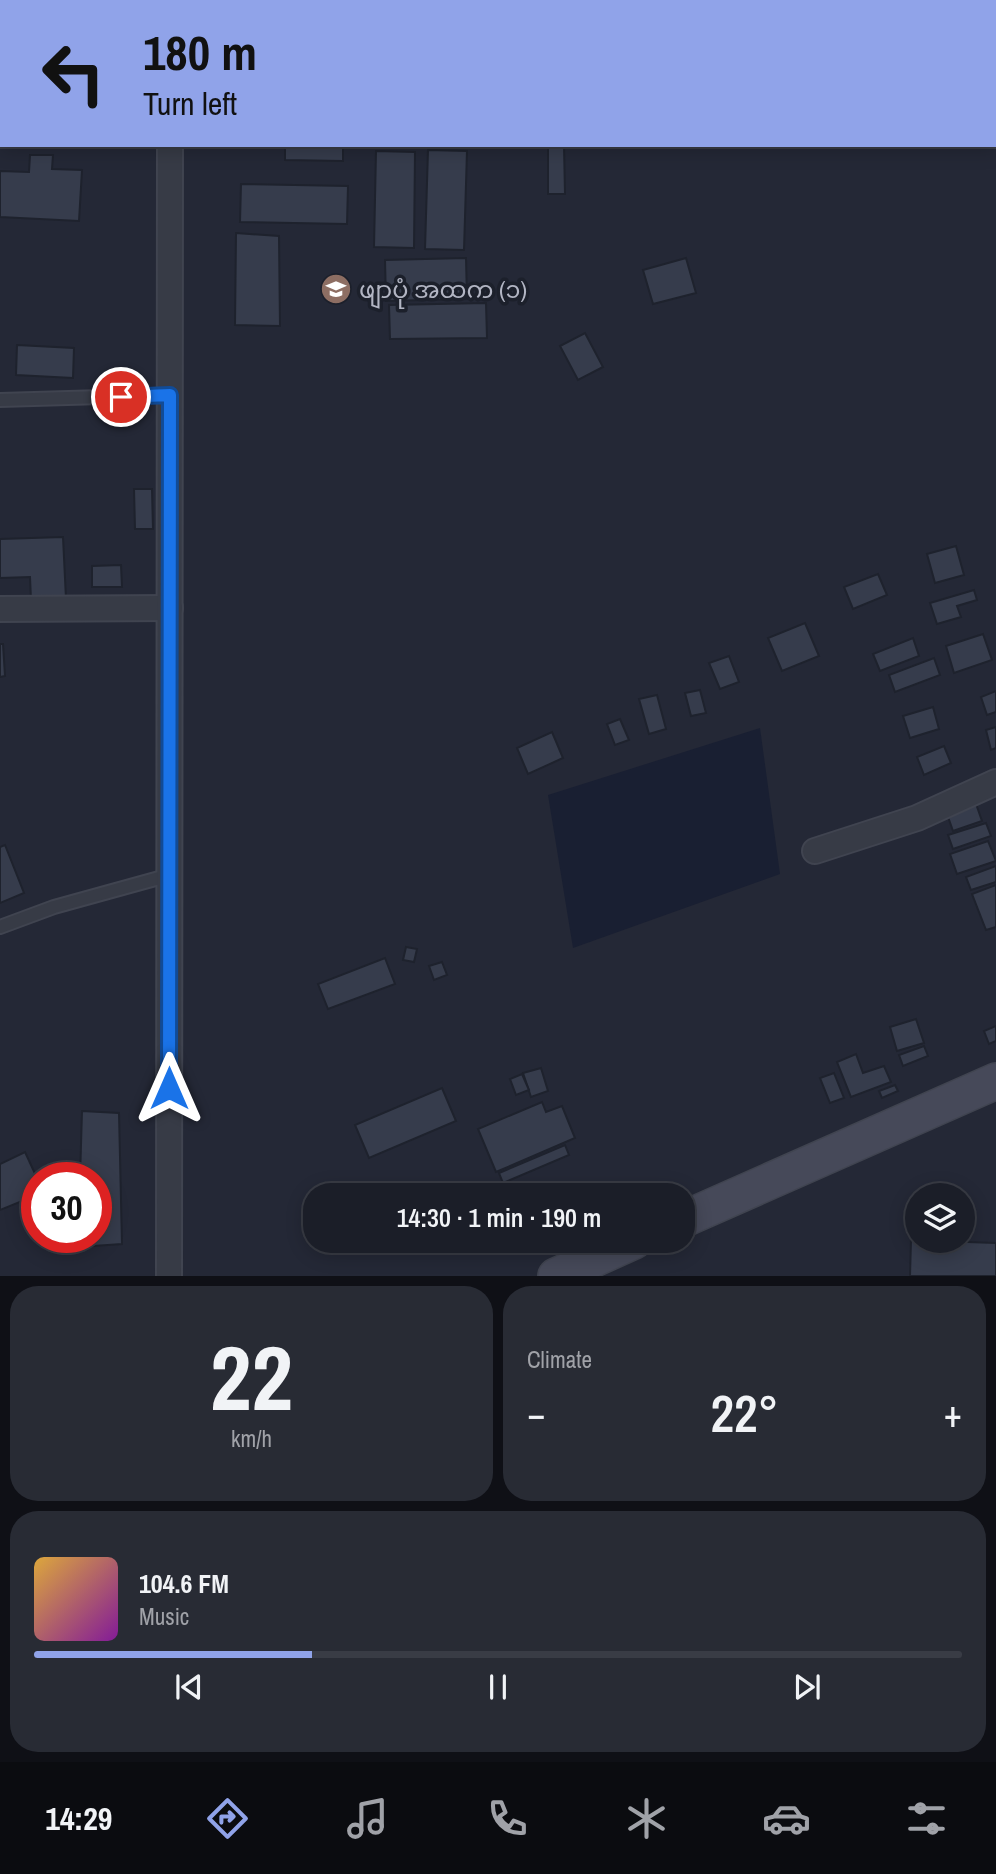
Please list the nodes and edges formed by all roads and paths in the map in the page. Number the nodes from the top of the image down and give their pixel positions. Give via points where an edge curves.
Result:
1 (170, 147) edge
2 (170, 395) junction
3 (0, 400) edge
4 (170, 608) junction
5 (0, 609) edge
6 (996, 782) edge
7 (815, 851) dead end
8 (170, 875) junction
9 (0, 927) edge
10 (996, 1081) edge
11 (695, 1214) edge
12 (607, 1253) edge
13 (169, 1276) edge
14 (556, 1276) edge

1 - 2 street
2 - 3 lane
2 - 4 street
4 - 5 street
4 - 8 street
6 - 7 street via 917,818
8 - 9 lane
8 - 13 street
10 - 11 main road
12 - 14 main road

